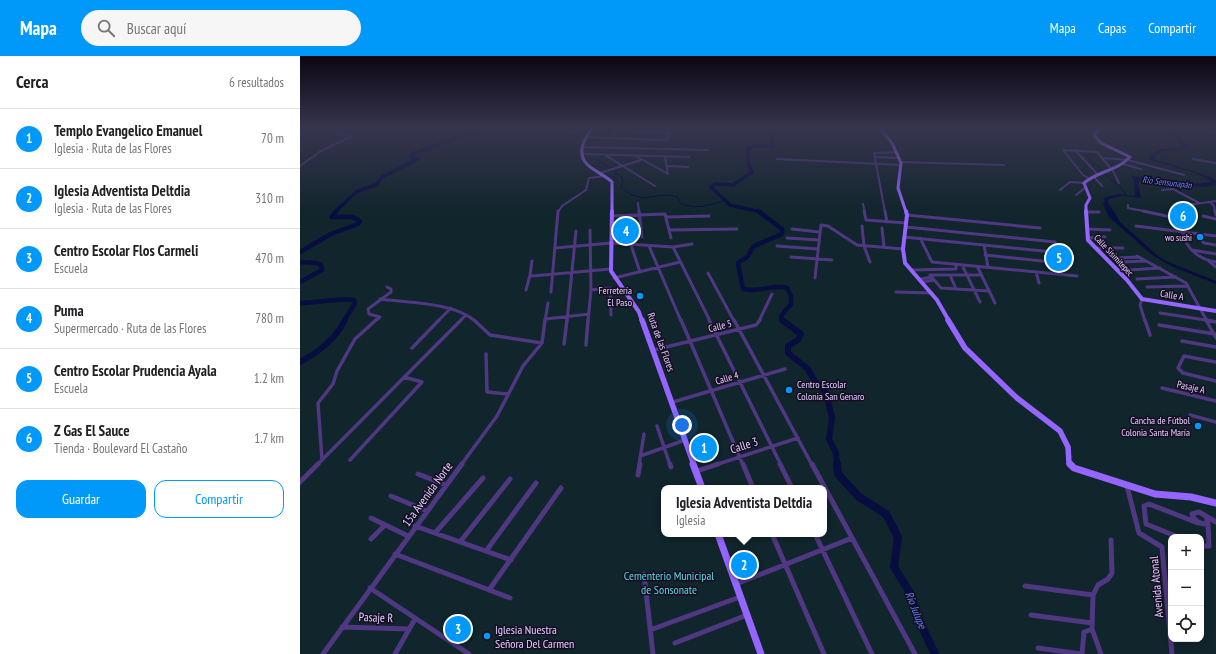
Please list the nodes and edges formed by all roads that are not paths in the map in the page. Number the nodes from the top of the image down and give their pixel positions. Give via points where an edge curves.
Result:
1 (312, 157) edge
2 (582, 157) edge
3 (608, 157) edge
4 (637, 157) edge
5 (665, 157) joint
6 (689, 157) dead end
7 (875, 157) joint
8 (898, 157) edge
9 (1068, 157) edge
10 (1081, 157) edge
11 (1130, 157) edge
12 (1102, 158) joint
13 (777, 159) dead end
14 (1193, 159) dead end
15 (641, 160) junction
16 (1128, 160) junction
17 (900, 162) junction
18 (1216, 163) edge
19 (876, 164) junction
20 (1123, 164) junction
21 (1004, 165) dead end
22 (300, 166) edge
23 (623, 166) junction
24 (667, 166) junction
25 (688, 167) dead end
26 (1141, 169) dead end
27 (1113, 171) junction
28 (600, 173) junction
29 (1098, 175) junction
30 (1184, 175) dead end
31 (604, 176) junction
32 (1092, 178) junction
33 (1084, 183) junction
34 (1119, 183) dead end
35 (655, 186) dead end
36 (1102, 186) dead end
37 (1085, 188) junction
38 (1060, 190) dead end
39 (1162, 190) dead end
40 (1076, 195) dead end
41 (1216, 201) edge
42 (1209, 202) junction
43 (638, 203) dead end
44 (863, 204) dead end
45 (1200, 204) junction
46 (1128, 205) dead end
47 (1086, 212) junction
48 (1099, 212) dead end
49 (640, 214) junction
50 (907, 215) junction
51 (1216, 215) edge
52 (612, 216) junction
53 (709, 216) dead end
54 (1203, 216) dead end
55 (667, 217) junction
56 (1180, 219) junction
57 (1216, 219) edge
58 (887, 222) junction
59 (862, 226) dead end
60 (906, 226) junction
61 (1136, 226) dead end
62 (882, 228) dead end
63 (1040, 228) dead end
64 (737, 229) dead end
65 (792, 229) dead end
66 (1087, 229) junction
67 (590, 230) dead end
68 (669, 230) junction
69 (1110, 230) dead end
70 (576, 231) dead end
71 (819, 232) junction
72 (1181, 232) junction
73 (1196, 234) junction
74 (1216, 236) edge
75 (642, 237) dead end
76 (904, 237) junction
77 (1104, 237) dead end
78 (670, 238) dead end
79 (788, 238) dead end
80 (920, 238) junction
81 (1087, 238) junction
82 (819, 240) junction
83 (1055, 242) dead end
84 (611, 243) junction
85 (631, 244) junction
86 (692, 244) dead end
87 (984, 244) junction
88 (590, 245) junction
89 (1216, 245) edge
90 (649, 246) junction
91 (777, 246) dead end
92 (864, 246) junction
93 (575, 247) junction
94 (673, 247) junction
95 (884, 247) junction
96 (555, 248) junction
97 (903, 248) junction
98 (1094, 248) junction
99 (1123, 248) dead end
100 (818, 249) junction
101 (1192, 250) junction
102 (1048, 251) junction
103 (1198, 251) junction
104 (1062, 253) dead end
105 (985, 254) junction
106 (1216, 254) edge
107 (791, 257) dead end
108 (1115, 258) dead end
109 (1200, 258) junction
110 (818, 259) junction
111 (832, 260) dead end
112 (1208, 260) junction
113 (532, 261) dead end
114 (1146, 261) junction
115 (680, 262) junction
116 (870, 262) dead end
117 (1052, 262) junction
118 (1121, 262) dead end
119 (1216, 262) edge
120 (956, 264) junction
121 (1070, 264) dead end
122 (962, 265) junction
123 (977, 266) junction
124 (988, 267) junction
125 (1216, 267) edge
126 (658, 268) junction
127 (1161, 268) junction
128 (924, 269) junction
129 (610, 270) junction
130 (911, 270) junction
131 (1129, 270) dead end
132 (591, 271) junction
133 (640, 272) junction
134 (1036, 272) junction
135 (573, 273) junction
136 (708, 274) dead end
137 (530, 275) junction
138 (554, 275) junction
139 (950, 275) junction
140 (967, 275) junction
141 (981, 275) junction
142 (1077, 276) dead end
143 (932, 277) junction
144 (1178, 277) junction
145 (614, 278) junction
146 (815, 278) dead end
147 (1137, 279) dead end
148 (922, 280) junction
149 (1039, 283) dead end
150 (1187, 286) junction
151 (387, 287) dead end
152 (1148, 287) dead end
153 (956, 289) junction
154 (526, 290) dead end
155 (591, 290) junction
156 (974, 290) junction
157 (990, 291) junction
158 (551, 292) dead end
159 (896, 292) dead end
160 (932, 293) junction
161 (772, 294) dead end
162 (380, 299) junction
163 (1142, 299) junction
164 (980, 302) dead end
165 (548, 303) dead end
166 (995, 303) dead end
167 (451, 308) junction
168 (1200, 309) junction
169 (1216, 311) edge
170 (1160, 313) dead end
171 (589, 314) junction
172 (466, 315) junction
173 (610, 315) dead end
174 (568, 317) junction
175 (546, 319) junction
176 (1207, 320) junction
177 (1216, 322) edge
178 (1159, 325) dead end
179 (739, 329) junction
180 (1215, 334) edge
181 (717, 335) junction
182 (1150, 335) dead end
183 (1216, 338) edge
184 (1182, 341) dead end
185 (690, 342) junction
186 (542, 343) junction
187 (564, 344) dead end
188 (586, 346) dead end
189 (1216, 347) edge
190 (412, 348) dead end
191 (654, 350) junction
192 (486, 354) dead end
193 (1216, 362) edge
194 (785, 368) dead end
195 (764, 375) junction
196 (404, 377) junction
197 (1216, 380) edge
198 (740, 382) junction
199 (1162, 388) dead end
200 (710, 391) junction
201 (508, 394) junction
202 (1216, 401) edge
203 (672, 402) junction
204 (1190, 415) dead end
205 (1216, 422) edge
206 (657, 426) dead end
207 (644, 434) dead end
208 (798, 438) junction
209 (685, 440) junction
210 (772, 446) junction
211 (664, 447) junction
212 (643, 455) junction
213 (740, 457) junction
214 (322, 460) junction
215 (350, 460) dead end
216 (671, 467) dead end
217 (696, 471) junction
218 (418, 474) dead end
219 (638, 475) dead end
220 (483, 478) dead end
221 (510, 479) dead end
222 (300, 482) edge
223 (536, 483) dead end
224 (446, 485) junction
225 (701, 485) edge
226 (752, 485) edge
227 (791, 485) edge
228 (823, 485) edge
229 (1127, 486) junction
230 (561, 488) dead end
231 (827, 492) edge
232 (391, 496) dead end
233 (1216, 503) edge
234 (427, 511) junction
235 (1192, 517) junction
236 (371, 518) dead end
237 (1185, 518) junction
238 (1207, 521) junction
239 (1216, 522) edge
240 (1200, 523) junction
241 (385, 525) junction
242 (416, 526) junction
243 (1209, 532) junction
244 (435, 534) junction
245 (1171, 534) edge
246 (408, 536) junction
247 (719, 537) edge
248 (773, 537) edge
249 (816, 537) edge
250 (852, 538) junction
251 (371, 539) dead end
252 (1111, 540) dead end
253 (1210, 540) junction
254 (460, 542) junction
255 (1216, 542) edge
256 (1204, 547) edge
257 (822, 550) junction
258 (486, 551) junction
259 (395, 554) junction
260 (511, 560) junction
261 (784, 565) junction
262 (644, 574) dead end
263 (736, 584) junction
264 (1025, 586) dead end
265 (370, 588) junction
266 (489, 590) junction
267 (1093, 595) junction
268 (740, 597) junction
269 (510, 598) dead end
270 (747, 615) junction
271 (1031, 615) dead end
272 (415, 618) junction
273 (1092, 626) junction
274 (342, 627) junction
275 (409, 629) junction
276 (650, 630) junction
277 (675, 643) dead end
278 (1038, 648) dead end
279 (467, 653) edge
280 (758, 653) edge
281 (323, 654) edge
282 (394, 654) edge
283 (653, 654) edge
284 (824, 654) edge
285 (872, 654) edge
286 (915, 654) edge
287 (1082, 654) edge
288 (1102, 654) edge
289 (1172, 654) edge

1 - 22 street
2 - 28 street, Ruta de las Flores via 583,161
3 - 23 street
4 - 15 street
5 - 6 street
5 - 24 street
7 - 17 street
7 - 19 street
8 - 17 street
9 - 32 street via 1083,175
10 - 29 street
11 - 16 street
12 - 16 street
12 - 27 street
13 - 19 street
14 - 18 street
15 - 23 street
15 - 24 street via 668,174
16 - 20 street
16 - 30 street
17 - 19 street
17 - 21 street
17 - 50 street via 898,188
19 - 58 street
20 - 26 street
20 - 27 street
23 - 28 street
23 - 35 street
24 - 25 street
27 - 29 street
27 - 34 street
28 - 31 street, Ruta de las Flores
29 - 32 street
31 - 52 street, Ruta de las Flores via 612,182
31 - 96 street via 589,178 590,184 583,194 560,208 557,215
32 - 33 street
32 - 36 street
33 - 37 street, Calle Sisimitepec
33 - 38 street via 1070,182
37 - 40 street
37 - 47 street, Calle Sisimitepec via 1090,198 1086,204
39 - 45 street via 1173,189
41 - 42 street
42 - 45 street
42 - 51 street via 1214,206
43 - 49 street
44 - 58 street via 866,220
45 - 56 street via 1178,208
46 - 56 street via 1128,208
47 - 48 street
47 - 66 street, Calle Sisimitepec
49 - 52 street
49 - 55 street via 663,213
49 - 75 street
50 - 60 street
50 - 63 street
52 - 84 street, Ruta de las Flores
53 - 55 street
54 - 57 street
55 - 68 street
56 - 72 street
58 - 60 street
59 - 92 street
60 - 76 street
60 - 83 street
61 - 72 street
62 - 95 street
64 - 68 street
65 - 71 street
66 - 69 street
66 - 81 street, Calle Sisimitepec
67 - 88 street
68 - 78 street
70 - 93 street
71 - 82 street
71 - 92 street via 822,225 826,224 854,244
72 - 73 street
72 - 101 street
73 - 74 street
73 - 89 street via 1203,243
76 - 80 street
76 - 97 street
77 - 81 street
79 - 82 street
80 - 87 street
80 - 120 street via 932,262
81 - 98 street, Calle Sisimitepec
82 - 100 street
84 - 85 street
84 - 88 street
84 - 129 street, Ruta de las Flores
85 - 90 street
85 - 133 street
86 - 94 street
87 - 102 street
87 - 105 street
88 - 93 street
88 - 132 street
90 - 94 street
90 - 126 street
91 - 100 street
92 - 95 street
92 - 116 street
93 - 96 street
93 - 135 street
94 - 115 street
95 - 97 street
96 - 138 street
97 - 130 street via 904,261
98 - 99 street
98 - 163 street, Calle Sisimitepec
100 - 110 street
101 - 103 street
101 - 109 street
102 - 104 street
102 - 117 street
103 - 106 street
103 - 109 street
105 - 117 street
105 - 124 street
107 - 110 street
108 - 114 street via 1138,256
109 - 112 street
110 - 111 street
110 - 146 street
112 - 119 street
112 - 125 street
113 - 137 street
114 - 118 street
114 - 127 street
115 - 126 street
115 - 181 street
117 - 121 street
120 - 122 street
120 - 128 street via 954,269
122 - 123 street
122 - 140 street
123 - 124 street
123 - 141 street
124 - 134 street
126 - 133 street
126 - 185 street
127 - 131 street
127 - 144 street
128 - 130 street
128 - 143 street
129 - 132 street
129 - 145 street, Ruta de las Flores
130 - 148 street
132 - 135 street
132 - 155 street
133 - 145 street
134 - 142 street
134 - 149 street
135 - 138 street
135 - 174 street
136 - 179 street
137 - 138 street
137 - 154 street
138 - 158 street
139 - 140 street
139 - 143 street
139 - 153 street
140 - 141 street
140 - 156 street
141 - 157 street
143 - 148 street
143 - 153 street via 941,288
144 - 147 street
144 - 150 street
145 - 191 street, Ruta de las Flores via 639,312
148 - 160 street
150 - 152 street
150 - 168 street
151 - 162 street via 391,289 390,292
153 - 156 street
155 - 171 street
155 - 173 street via 610,288
156 - 157 street
156 - 164 street
157 - 166 street
159 - 160 street
160 - 229 street via 965,348 1017,398 1058,429 1068,446 1071,466 1086,474
161 - 179 street, Calle 5 via 759,323
162 - 167 street
162 - 214 street via 370,306 368,312 380,317 355,338 333,384 318,402
163 - 168 street, Calle A
163 - 182 street via 1140,305
165 - 175 street
167 - 172 street
167 - 190 street
168 - 169 street, Calle A
168 - 176 street
170 - 176 street
171 - 174 street
171 - 188 street
172 - 186 street via 490,335
172 - 196 street
174 - 175 street
174 - 187 street
175 - 186 street
176 - 177 street
176 - 180 street
178 - 180 street
179 - 181 street, Calle 5
179 - 195 street
180 - 183 street
181 - 185 street, Calle 5
181 - 198 street
184 - 189 street
185 - 191 street, Calle 5
185 - 200 street
186 - 201 street, 15a Avenida Norte via 523,366
191 - 203 street, Ruta de las Flores
192 - 201 street via 487,392
193 - 197 street via 1184,356 1178,368 1183,373
194 - 195 street, Calle 4
195 - 198 street, Calle 4
195 - 208 street
196 - 214 street
196 - 215 street via 422,382
198 - 200 street, Calle 4
198 - 210 street
199 - 202 street, Pasaje A
200 - 203 street, Calle 4
200 - 213 street
201 - 224 street, 15a Avenida Norte via 497,416
203 - 209 street, Ruta de las Flores
204 - 205 street
206 - 211 street
207 - 212 street
208 - 210 street, Calle 3
208 - 228 street
209 - 211 street
209 - 217 street, Ruta de las Flores
210 - 213 street, Calle 3
210 - 227 street
211 - 212 street
211 - 216 street
212 - 219 street
213 - 217 street, Calle 3
213 - 226 street
214 - 222 street
217 - 225 street, Ruta de las Flores
218 - 224 street
220 - 244 street
221 - 254 street
223 - 258 street
224 - 234 street, 15a Avenida Norte
229 - 233 street via 1155,494
229 - 289 street, Avenida Atonal via 1139,534 1162,547
230 - 260 street
231 - 250 street
232 - 234 street
234 - 242 street, 15a Avenida Norte
235 - 237 street
235 - 238 street via 1196,512
235 - 240 street
236 - 241 street
237 - 240 street
237 - 245 street via 1149,504 1144,506 1146,524
238 - 239 street
238 - 240 street
238 - 243 street
240 - 243 street
241 - 246 street
241 - 251 street
242 - 244 street
242 - 246 street, 15a Avenida Norte
243 - 253 street
244 - 254 street
246 - 259 street, 15a Avenida Norte
247 - 263 street
248 - 261 street
249 - 257 street
250 - 257 street
250 - 286 street
252 - 267 street via 1112,573 1098,585
253 - 255 street
253 - 256 street via 1207,548
254 - 258 street
257 - 261 street
257 - 285 street
258 - 260 street
259 - 265 street, 15a Avenida Norte
259 - 266 street
260 - 266 street
261 - 263 street
261 - 284 street
262 - 276 street
263 - 268 street
264 - 267 street
265 - 272 street
265 - 274 street, 15a Avenida Norte
266 - 269 street
267 - 273 street
268 - 270 street
268 - 276 street
270 - 277 street
270 - 280 street
271 - 273 street
272 - 275 street
272 - 279 street
273 - 287 street via 1084,632
273 - 288 street via 1094,638
274 - 275 street, Pasaje R
274 - 281 street, 15a Avenida Norte
275 - 282 street
276 - 283 street
278 - 287 street

